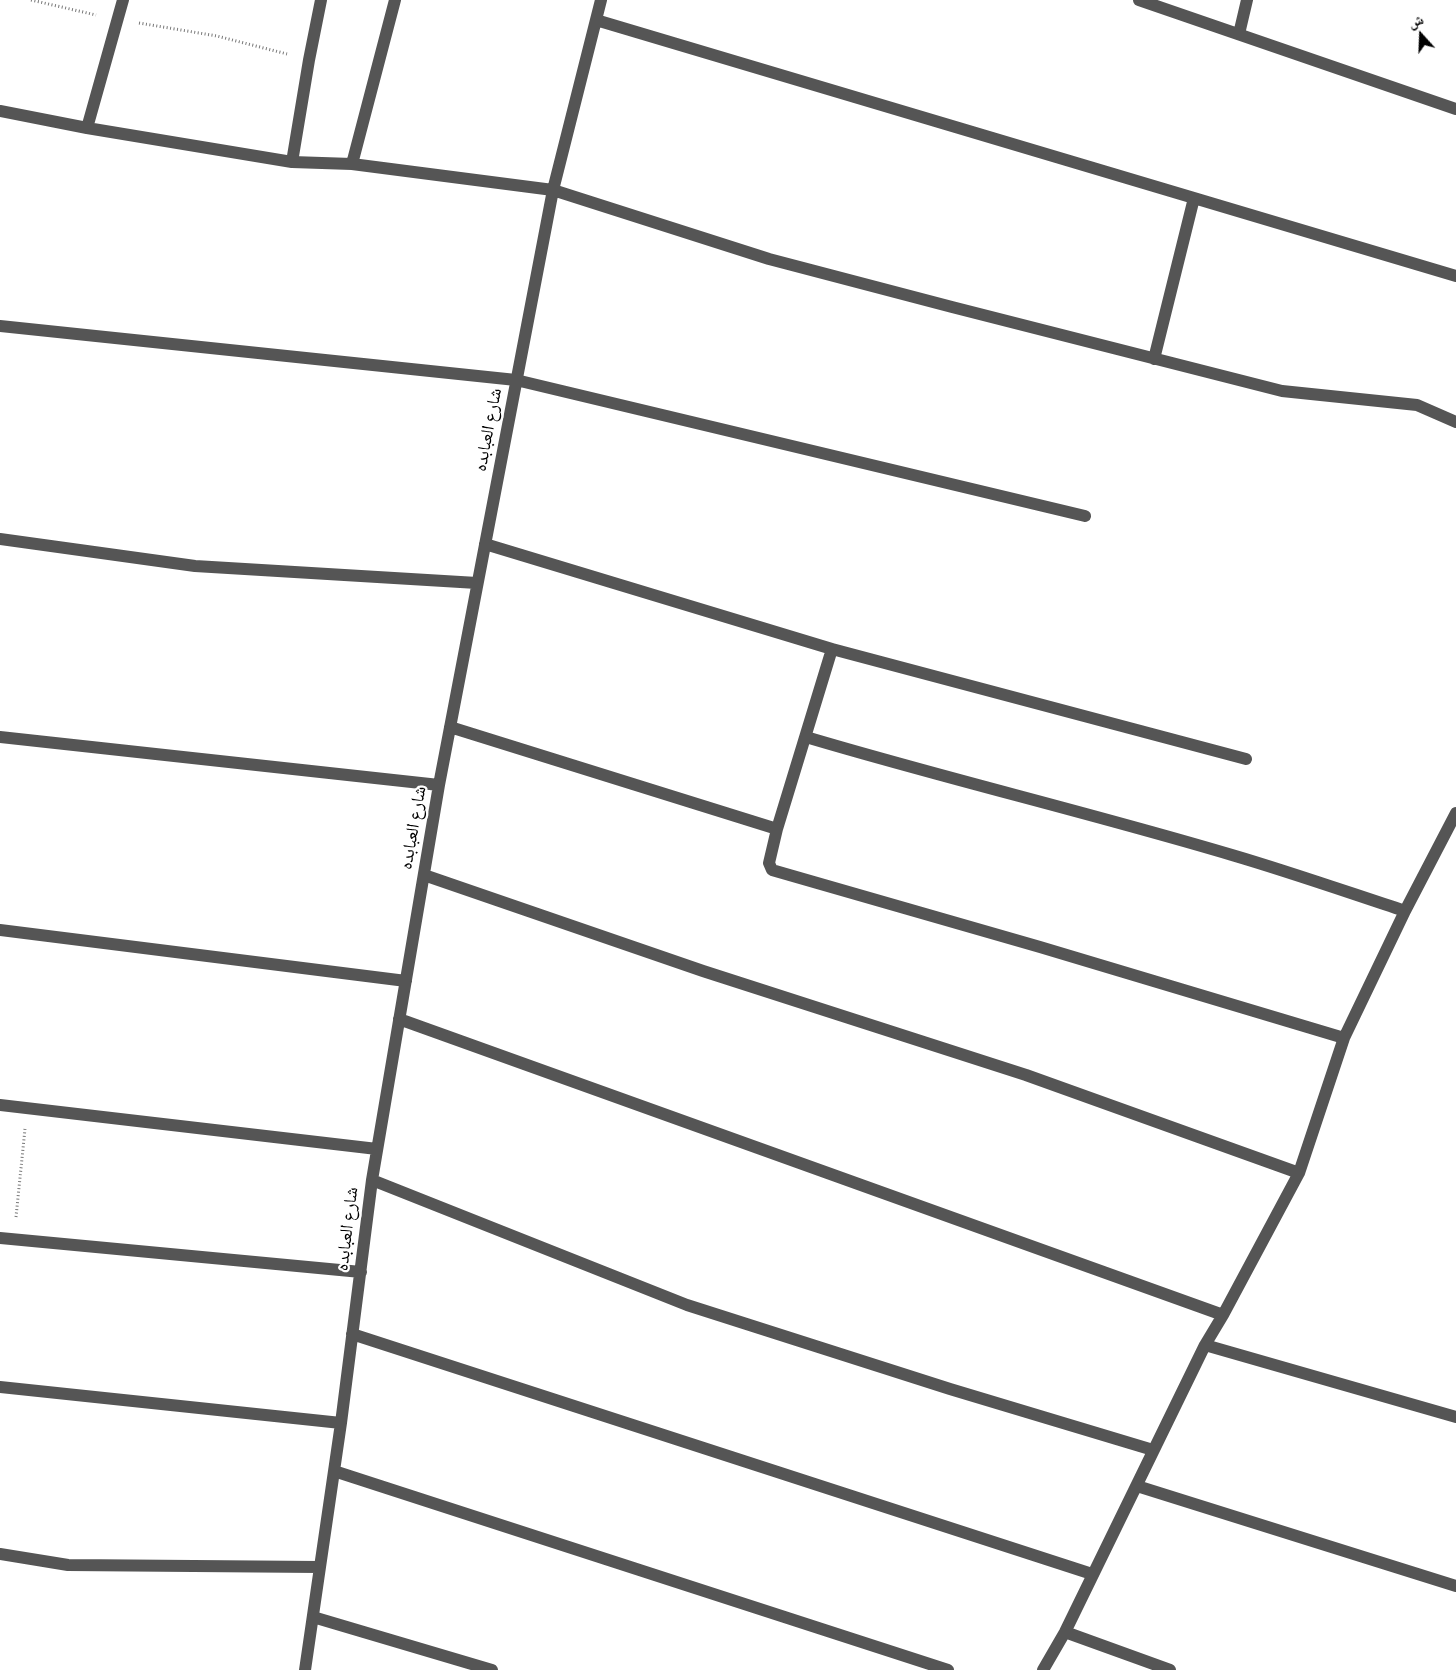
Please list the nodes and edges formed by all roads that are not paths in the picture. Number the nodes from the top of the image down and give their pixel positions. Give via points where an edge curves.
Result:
1 (123, 0) edge
2 (321, 0) edge
3 (395, 0) edge
4 (601, 0) edge
5 (1140, 0) edge
6 (1247, 0) edge
7 (596, 20) junction
8 (1240, 34) junction
9 (1456, 109) edge
10 (0, 111) edge
11 (87, 128) junction
12 (292, 162) junction
13 (352, 164) junction
14 (553, 190) junction
15 (1194, 198) junction
16 (1456, 276) edge
17 (0, 326) edge
18 (1154, 359) junction
19 (516, 380) junction
20 (1456, 422) edge
21 (1086, 516) dead end
22 (0, 539) edge
23 (485, 544) junction
24 (477, 583) junction
25 (832, 649) junction
26 (450, 727) junction
27 (0, 737) edge
28 (806, 737) junction
29 (1246, 759) dead end
30 (439, 785) junction
31 (1456, 813) edge
32 (777, 829) junction
33 (424, 875) junction
34 (1405, 911) junction
35 (0, 930) edge
36 (406, 981) junction
37 (399, 1019) junction
38 (1344, 1038) junction
39 (0, 1105) edge
40 (377, 1149) junction
41 (1299, 1173) junction
42 (372, 1180) junction
43 (0, 1238) edge
44 (361, 1272) junction
45 (1224, 1315) junction
46 (352, 1334) junction
47 (1206, 1345) junction
48 (0, 1387) edge
49 (1456, 1416) edge
50 (341, 1423) junction
51 (1153, 1450) junction
52 (334, 1471) junction
53 (1137, 1486) junction
54 (0, 1554) edge
55 (319, 1567) junction
56 (1092, 1574) junction
57 (1456, 1586) edge
58 (313, 1618) junction
59 (1065, 1632) junction
60 (304, 1670) edge
61 (492, 1670) edge
62 (948, 1670) edge
63 (1043, 1670) edge
64 (1170, 1670) edge

1 - 11 street
2 - 12 street
3 - 13 street
4 - 7 street, شارع العبابده
5 - 8 street
6 - 8 street
7 - 14 street, شارع العبابده
7 - 15 street
8 - 9 street
10 - 11 street
11 - 12 street
12 - 13 street
13 - 14 street
14 - 18 street via 769,259
14 - 19 street, شارع العبابده
15 - 16 street
15 - 18 street
17 - 19 street
18 - 20 street via 1282,391 1417,406
19 - 21 street
19 - 23 street, شارع العبابده
22 - 24 street via 195,566
23 - 24 street, شارع العبابده
23 - 25 street
24 - 26 street, شارع العبابده
25 - 28 street
25 - 29 street
26 - 30 street, شارع العبابده
26 - 32 street
27 - 30 street
28 - 32 street
28 - 34 street via 1233,855
30 - 33 street, شارع العبابده
31 - 34 street
32 - 38 street via 769,863 772,870
33 - 36 street, شارع العبابده
33 - 41 street via 703,971 1026,1075
34 - 38 street
35 - 36 street
36 - 37 street, شارع العبابده
37 - 40 street, شارع العبابده
37 - 45 street
38 - 41 street
39 - 40 street
40 - 42 street, شارع العبابده
41 - 45 street
42 - 44 street, شارع العبابده
42 - 51 street via 687,1304
43 - 44 street
44 - 46 street, شارع العبابده
45 - 47 street
46 - 50 street, شارع العبابده
46 - 56 street
47 - 49 street
47 - 51 street
48 - 50 street
50 - 52 street, شارع العبابده
51 - 53 street
52 - 55 street, شارع العبابده
52 - 62 street
53 - 56 street
53 - 57 street
54 - 55 street via 68,1564
55 - 58 street, شارع العبابده
56 - 59 street
58 - 60 street, شارع العبابده
58 - 61 street
59 - 63 street
59 - 64 street

